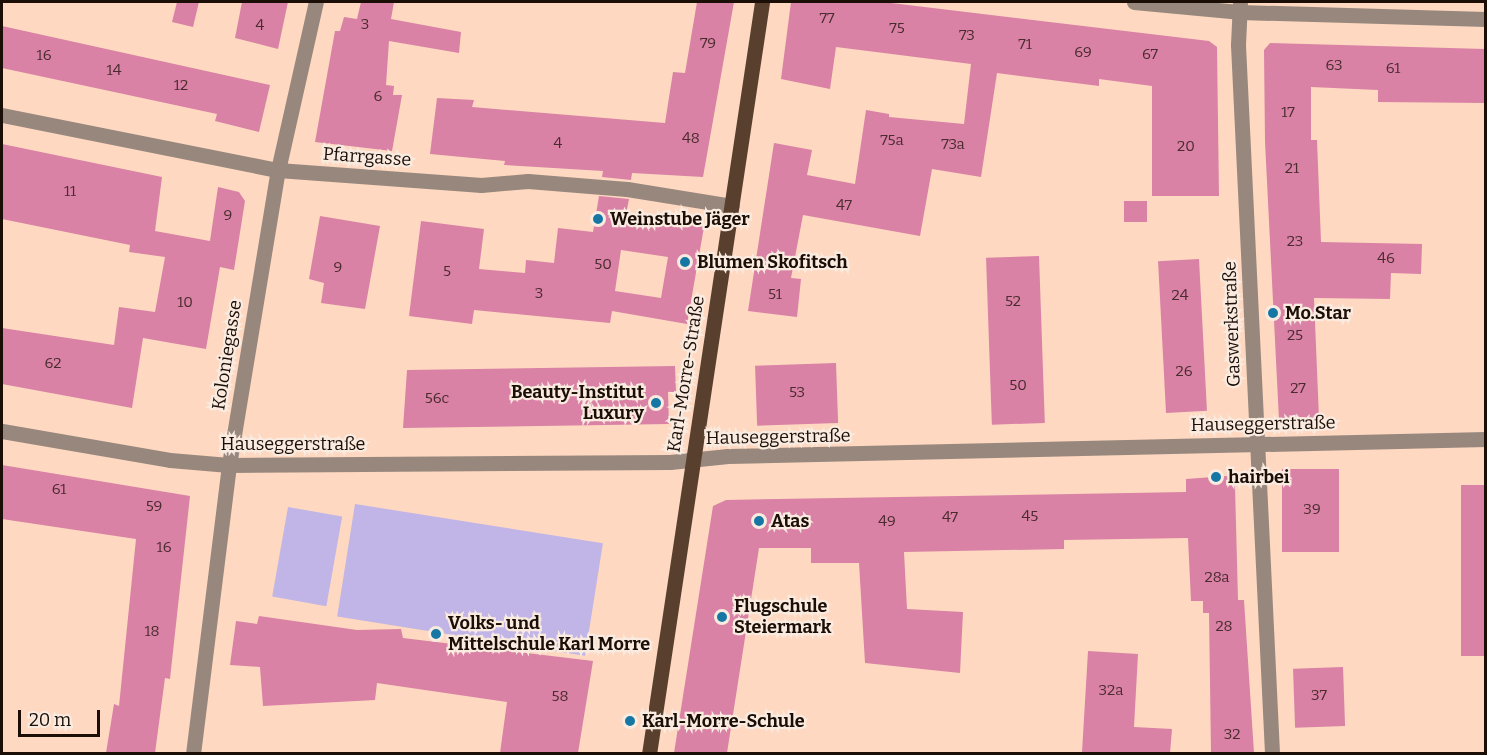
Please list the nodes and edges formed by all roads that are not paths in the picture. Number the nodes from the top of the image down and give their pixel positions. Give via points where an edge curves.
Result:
1 (316, 2) edge
2 (762, 2) edge
3 (1134, 2) edge
4 (1240, 7) edge
5 (1485, 20) edge
6 (2, 115) edge
7 (278, 170) junction
8 (732, 206) junction
9 (2, 431) edge
10 (1485, 439) edge
11 (1256, 445) junction
12 (692, 458) junction
13 (229, 465) junction
14 (193, 753) edge
15 (649, 753) edge
16 (1272, 753) edge

1 - 7 street, Koloniegasse
2 - 8 main road, Karl-Morre-Straße
3 - 4 street
4 - 5 street
4 - 11 street, Gaswerkstraße
6 - 7 street, Pfarrgasse
7 - 8 street, Pfarrgasse via 481,185 528,181 627,189
7 - 13 street, Koloniegasse
8 - 12 main road, Karl-Morre-Straße
9 - 13 street, Hauseggerstraße via 170,460
10 - 11 street, Hauseggerstraße
11 - 12 street, Hauseggerstraße
11 - 16 street, Gaswerkstraße
12 - 13 street, Hauseggerstraße via 670,462
12 - 15 main road, Karl-Morre-Straße
13 - 14 street, Koloniegasse

